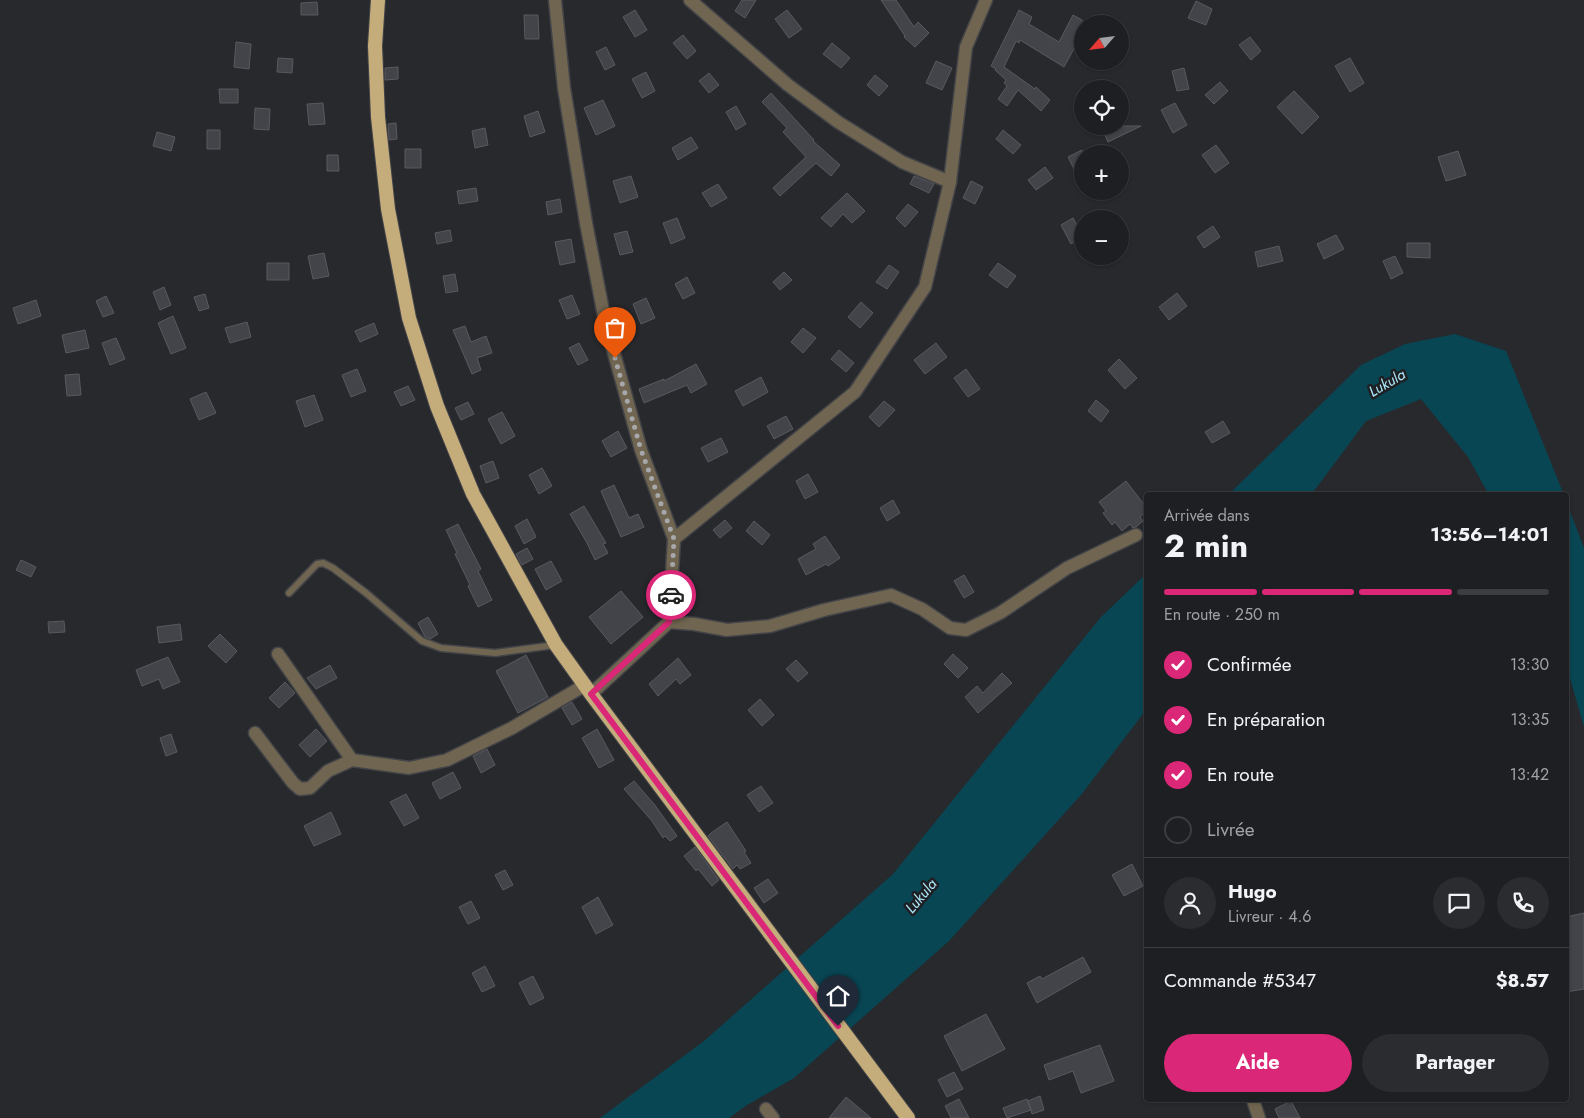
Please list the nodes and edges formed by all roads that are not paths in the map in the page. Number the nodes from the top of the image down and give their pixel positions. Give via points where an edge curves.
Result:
1 (378, 0) edge
2 (554, 0) edge
3 (690, 0) edge
4 (986, 0) edge
5 (950, 182) junction
6 (1136, 535) dead end
7 (674, 539) junction
8 (289, 593) dead end
9 (669, 622) junction
10 (556, 645) junction
11 (278, 654) dead end
12 (588, 690) junction
13 (255, 733) dead end
14 (352, 760) junction
15 (1254, 1102) edge
16 (908, 1118) edge
17 (1259, 1118) edge

1 - 10 highway via 375,46 378,117 388,209 409,318 437,406 473,494
2 - 7 street via 566,98 605,321 641,450
3 - 5 street via 788,85 838,122 902,162
4 - 5 street via 966,47
5 - 7 street via 925,287 855,392
6 - 9 street via 1067,568 1000,613 966,630 950,628 922,609 891,595 770,626 728,630
7 - 9 street
8 - 10 lane via 317,564 323,563 422,641 441,648 494,654
9 - 12 street
10 - 12 highway
11 - 14 street
12 - 14 street via 448,760 410,768
12 - 16 highway
13 - 14 street via 300,789 310,788 328,772
15 - 17 street

